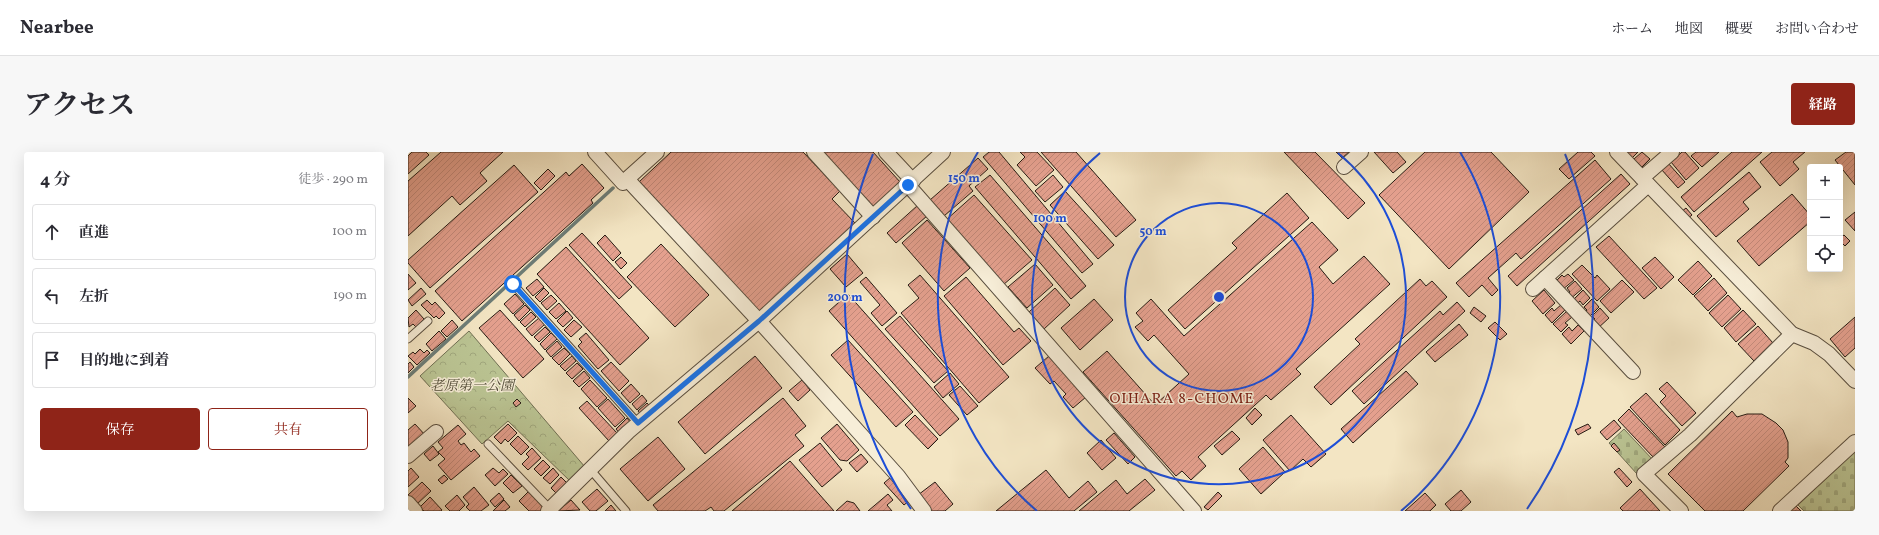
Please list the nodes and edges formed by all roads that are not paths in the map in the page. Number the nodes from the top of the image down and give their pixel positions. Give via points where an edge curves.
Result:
1 (595, 152) edge
2 (657, 152) edge
3 (814, 152) edge
4 (886, 152) edge
5 (944, 152) edge
6 (1361, 152) edge
7 (1617, 152) edge
8 (1672, 152) edge
9 (1344, 167) dead end
10 (1645, 181) junction
11 (623, 183) dead end
12 (911, 183) junction
13 (873, 217) junction
14 (1545, 278) junction
15 (513, 284) dead end
16 (1533, 289) dead end
17 (428, 321) dead end
18 (759, 321) junction
19 (1792, 334) junction
20 (408, 339) edge
21 (1633, 372) dead end
22 (1855, 381) edge
23 (638, 423) junction
24 (436, 432) dead end
25 (1855, 442) edge
26 (488, 444) dead end
27 (408, 456) edge
28 (590, 469) junction
29 (408, 503) edge
30 (549, 510) edge
31 (415, 511) edge
32 (626, 511) edge
33 (924, 511) edge
34 (1194, 511) edge
35 (1681, 511) edge
36 (1780, 511) edge

1 - 11 street
2 - 18 street via 627,179
3 - 13 street
4 - 12 street
5 - 12 street
6 - 9 street
7 - 10 street
8 - 10 street
10 - 14 street
10 - 19 street
12 - 13 street
12 - 34 street
13 - 18 street
14 - 16 street
14 - 21 street
15 - 23 lane
17 - 20 lane
18 - 23 street
18 - 33 street via 898,476
19 - 22 street via 1814,343 1829,354
19 - 35 street via 1690,435 1644,474
23 - 28 street
24 - 27 street
25 - 36 street
26 - 30 lane
28 - 30 street
28 - 32 lane
29 - 31 street

